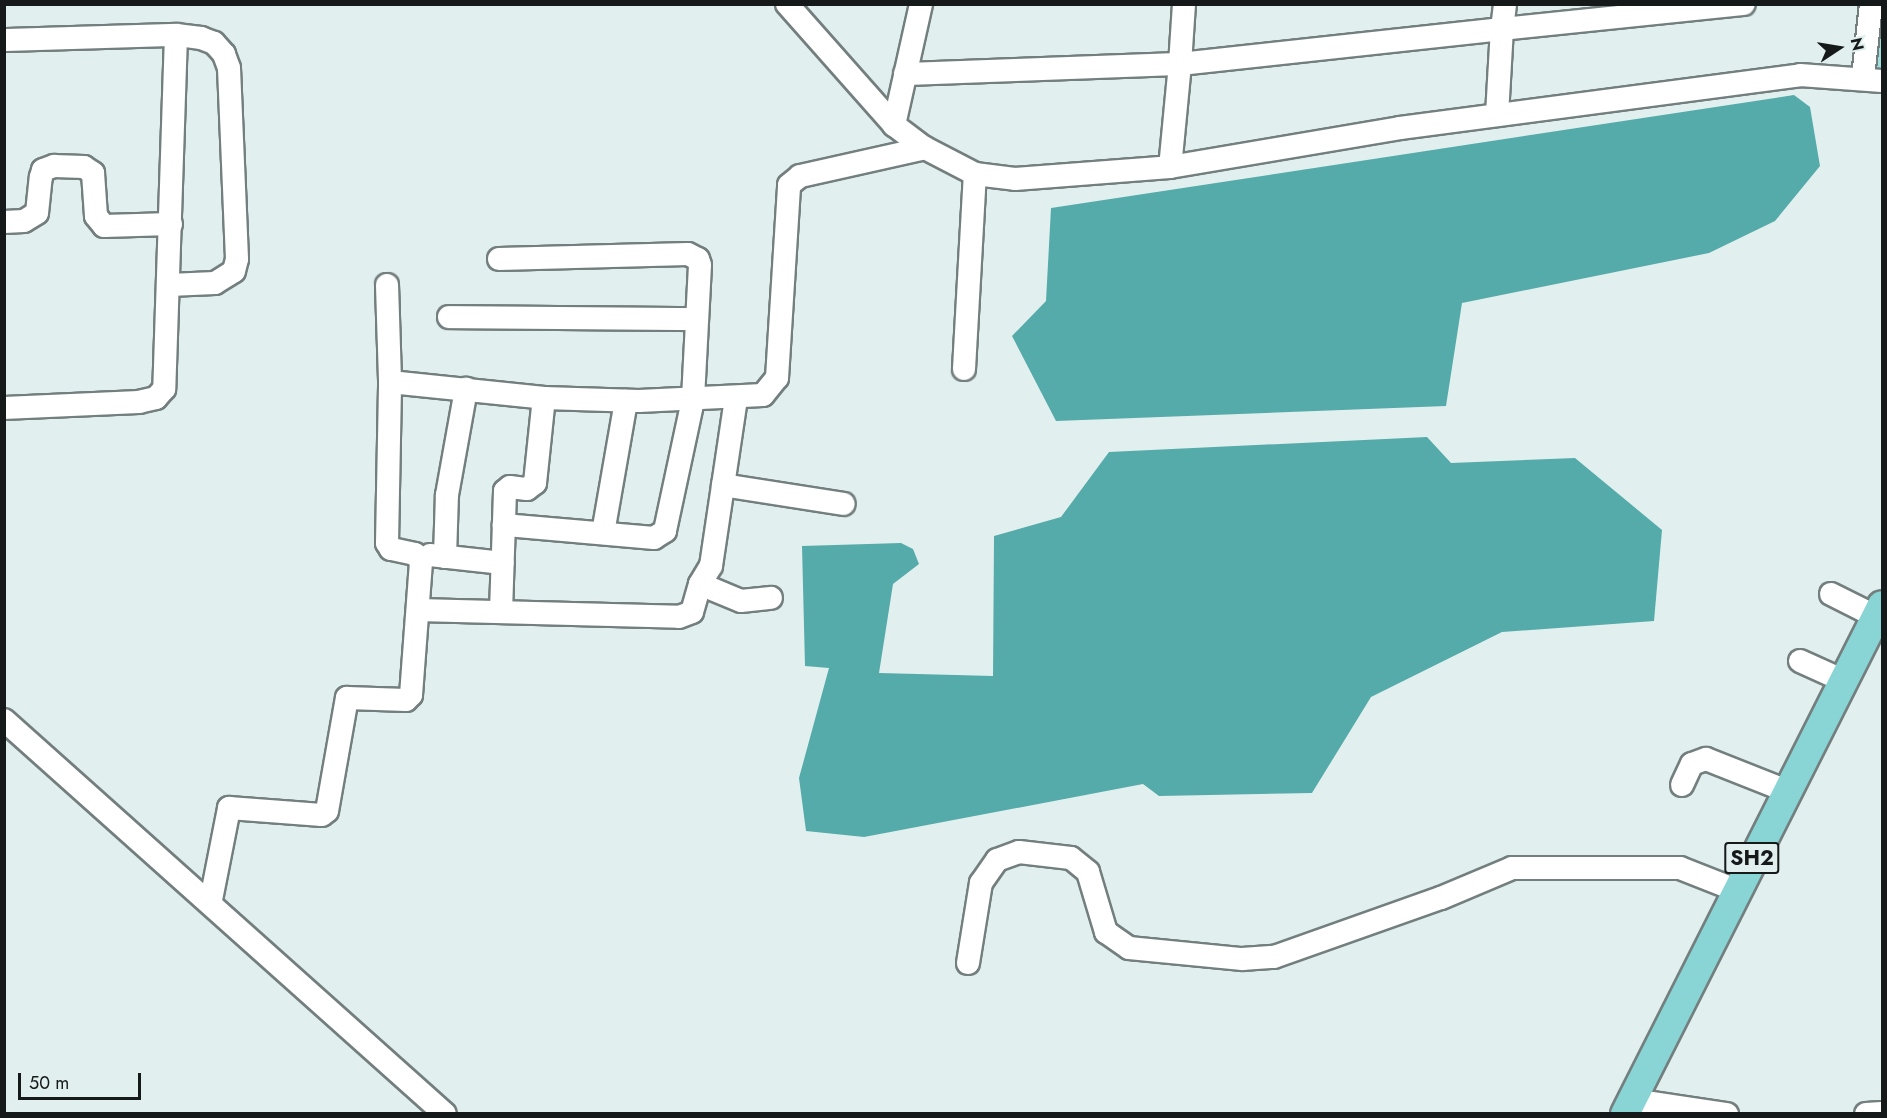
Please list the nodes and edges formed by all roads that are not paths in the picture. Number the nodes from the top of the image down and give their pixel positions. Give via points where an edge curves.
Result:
1 (787, 4) edge
2 (921, 4) edge
3 (1184, 4) edge
4 (1505, 4) edge
5 (1744, 4) edge
6 (1871, 4) edge
7 (1502, 28) junction
8 (176, 36) junction
9 (4, 40) edge
10 (1180, 64) junction
11 (905, 74) junction
12 (1873, 79) edge
13 (1497, 115) junction
14 (894, 124) junction
15 (925, 148) junction
16 (1170, 167) junction
17 (975, 174) junction
18 (4, 222) edge
19 (171, 224) junction
20 (499, 259) dead end
21 (169, 285) junction
22 (387, 285) dead end
23 (449, 317) dead end
24 (697, 319) junction
25 (964, 369) dead end
26 (390, 382) junction
27 (466, 389) junction
28 (544, 398) junction
29 (736, 398) junction
30 (693, 400) junction
31 (626, 401) junction
32 (4, 408) edge
33 (723, 485) junction
34 (844, 504) dead end
35 (504, 525) junction
36 (603, 533) junction
37 (416, 554) junction
38 (445, 557) junction
39 (503, 564) junction
40 (700, 584) junction
41 (1832, 594) dead end
42 (771, 598) dead end
43 (418, 610) junction
44 (1880, 611) edge
45 (501, 612) junction
46 (1800, 661) dead end
47 (1844, 681) junction
48 (4, 720) edge
49 (1682, 785) dead end
50 (1787, 791) junction
51 (1736, 890) junction
52 (210, 900) junction
53 (968, 963) dead end
54 (1629, 1107) edge
55 (445, 1113) edge
56 (1727, 1113) edge
57 (1866, 1113) edge
58 (1882, 1113) edge

1 - 14 street
2 - 11 street
3 - 10 street
4 - 7 street
5 - 7 street
6 - 12 street
7 - 10 street
7 - 13 street
8 - 9 street
8 - 19 street
8 - 21 street via 214,43 229,68 237,259 234,271 215,283
10 - 11 street
10 - 16 street
11 - 14 street
12 - 13 street via 1800,75
13 - 16 street
14 - 15 street
15 - 17 street
15 - 29 street via 800,176 789,185 777,378 763,395
16 - 17 street via 1056,178
17 - 25 street
18 - 19 street via 24,221 37,213 40,177 43,170 54,166 84,167 93,173 96,216 104,226
19 - 21 street
20 - 24 street via 694,255 700,265
21 - 32 street via 168,374 164,389 156,398
22 - 26 street
23 - 24 street
24 - 30 street
26 - 27 street
26 - 37 street via 387,543 391,549
27 - 28 street
27 - 38 street via 447,495
28 - 31 street
28 - 35 street via 535,483 527,489 507,488
29 - 30 street
29 - 33 street
30 - 31 street
30 - 36 street via 665,531 654,538
31 - 36 street
33 - 34 street
33 - 40 street via 711,566
35 - 36 street
35 - 39 street
37 - 38 street
37 - 43 street via 421,561
38 - 39 street
39 - 45 street
40 - 42 street via 741,601
40 - 45 street via 696,607 679,617
41 - 44 street
43 - 45 street
43 - 52 street via 410,699 347,698 327,811 322,815 229,808
44 - 47 main road, SH2
46 - 47 street
47 - 50 main road, SH2
48 - 52 street
49 - 50 street via 1692,764 1706,759
50 - 51 main road, SH2
51 - 53 street via 1680,868 1512,868 1442,898 1274,957 1242,959 1129,948 1106,932 1088,872 1071,858 1019,852 997,860 981,883
51 - 54 main road, SH2
52 - 55 street
54 - 56 street
57 - 58 street

